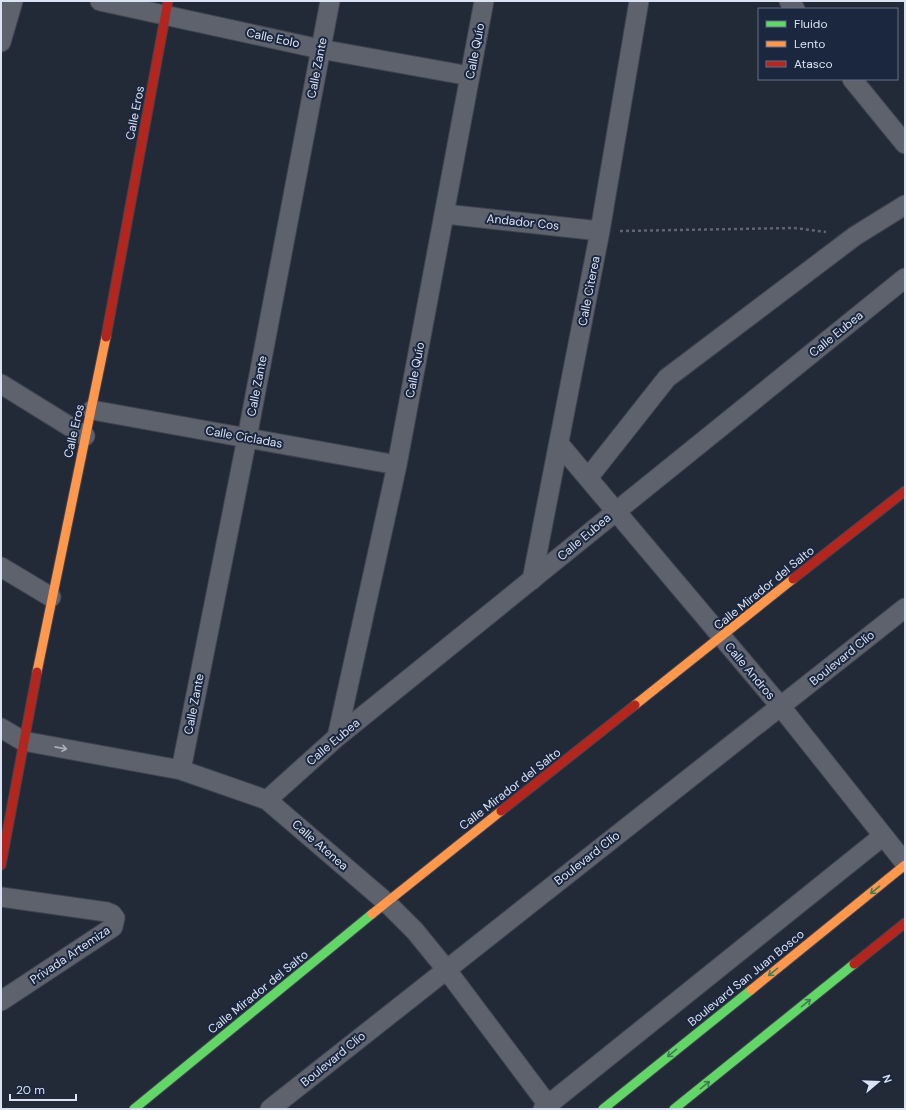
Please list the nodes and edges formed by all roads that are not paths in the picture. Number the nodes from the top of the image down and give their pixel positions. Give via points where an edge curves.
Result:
1 (13, 1) edge
2 (100, 1) edge
3 (330, 1) edge
4 (484, 1) edge
5 (639, 1) edge
6 (167, 8) edge
7 (1, 42) edge
8 (320, 49) junction
9 (470, 76) junction
10 (853, 80) edge
11 (905, 144) edge
12 (905, 205) edge
13 (445, 214) junction
14 (600, 231) junction
15 (905, 278) edge
16 (1, 384) edge
17 (92, 410) junction
18 (85, 436) junction
19 (247, 438) junction
20 (560, 445) junction
21 (397, 465) junction
22 (588, 478) junction
23 (905, 491) edge
24 (616, 511) junction
25 (1, 567) edge
26 (532, 580) junction
27 (51, 597) junction
28 (905, 608) edge
29 (722, 637) junction
30 (781, 708) junction
31 (1, 728) edge
32 (338, 737) junction
33 (23, 741) junction
34 (181, 770) junction
35 (267, 800) junction
36 (883, 836) junction
37 (905, 864) edge
38 (1, 865) edge
39 (1, 897) edge
40 (386, 902) junction
41 (905, 923) edge
42 (446, 968) junction
43 (1, 1001) edge
44 (545, 1107) edge
45 (134, 1109) edge
46 (270, 1109) edge
47 (603, 1109) edge
48 (674, 1109) edge

1 - 7 street
2 - 6 street, Calle Eolo
3 - 8 street, Calle Zante
4 - 9 street, Calle Quío
5 - 14 street, Calle Citerea
6 - 8 street, Calle Eolo
6 - 17 street, Calle Eros
8 - 9 street, Calle Eolo
8 - 19 street, Calle Zante
9 - 13 street, Calle Quío
10 - 11 street
12 - 22 street via 855,236 667,378
13 - 14 street, Andador Cos
13 - 21 street, Calle Quío
14 - 20 street, Calle Citerea
15 - 24 street, Calle Eubea
16 - 18 street
17 - 18 street, Calle Eros
17 - 19 street, Calle Cícladas
18 - 27 street, Calle Eros
19 - 21 street, Calle Cícladas
19 - 34 street, Calle Zante
20 - 22 street, Calle Andros
20 - 26 street, Calle Citerea
21 - 32 street, Calle Quío
22 - 24 street, Calle Andros
23 - 29 street, Calle Mirador del Salto
24 - 26 street, Calle Eubea
24 - 29 street, Calle Andros
25 - 27 street
26 - 32 street, Calle Eubea
27 - 33 street, Calle Eros
28 - 30 street, Boulevard Clío
29 - 30 street, Calle Andros
29 - 40 street, Calle Mirador del Salto
30 - 36 street, Calle Andros
30 - 42 street, Boulevard Clío
31 - 33 street, Calle Atenea
32 - 35 street, Calle Eubea
33 -> 34 street, Calle Atenea
33 - 38 street, Calle Eros
34 - 35 street, Calle Atenea
35 - 40 street, Calle Atenea
36 - 37 street, Calle Andros
36 - 44 street
37 -> 47 street, Boulevard San Juan Bosco
39 - 43 street, Privada Artemiza via 107,912 115,918 115,923 113,927
40 - 42 street, Calle Atenea
40 - 45 street, Calle Mirador del Salto
48 -> 41 street
42 - 44 street, Calle Atenea
42 - 46 street, Boulevard Clío

